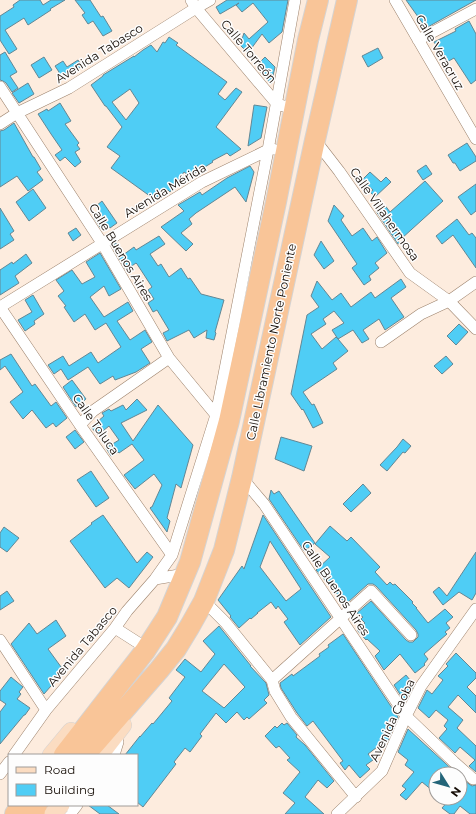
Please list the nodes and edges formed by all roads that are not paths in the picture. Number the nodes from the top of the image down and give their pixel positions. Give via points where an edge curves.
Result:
1 (210, 0) edge
2 (295, 0) edge
3 (318, 0) edge
4 (346, 0) edge
5 (395, 0) edge
6 (194, 4) edge
7 (476, 9) edge
8 (308, 40) junction
9 (418, 40) junction
10 (336, 46) junction
11 (0, 87) edge
12 (286, 106) junction
13 (17, 113) junction
14 (0, 124) edge
15 (476, 139) edge
16 (315, 140) junction
17 (278, 148) junction
18 (102, 243) junction
19 (476, 282) edge
20 (449, 301) junction
21 (0, 307) edge
22 (476, 329) edge
23 (381, 342) dead end
24 (169, 358) junction
25 (223, 418) junction
26 (80, 425) junction
27 (242, 478) junction
28 (172, 555) junction
29 (185, 574) junction
30 (155, 579) junction
31 (204, 600) junction
32 (476, 609) edge
33 (167, 617) junction
34 (341, 619) junction
35 (115, 628) junction
36 (411, 635) dead end
37 (0, 640) edge
38 (140, 644) junction
39 (158, 670) junction
40 (272, 680) junction
41 (46, 710) junction
42 (406, 716) junction
43 (114, 736) junction
44 (15, 754) edge
45 (52, 754) edge
46 (65, 754) edge
47 (86, 754) edge
48 (101, 754) edge
49 (114, 754) edge
50 (8, 764) edge
51 (3, 774) edge
52 (473, 779) dead end
53 (356, 797) junction
54 (41, 806) edge
55 (47, 806) edge
56 (60, 806) edge
57 (76, 806) edge
58 (35, 814) edge
59 (53, 814) edge
60 (59, 814) edge
61 (70, 814) edge
62 (337, 814) edge

1 - 6 street, Avenida Tabasco
2 - 12 street
3 - 8 highway, Calle Libramiento Norte Poniente
4 - 10 highway, Calle Libramiento Norte Poniente
5 - 9 street, Calle Veracruz
6 - 12 street, Calle Torreón
6 - 13 street, Avenida Tabasco via 69,88
7 - 9 street
8 - 10 highway
8 - 12 highway, Calle Libramiento Norte Poniente
9 - 15 street, Calle Veracruz
10 - 16 highway, Calle Libramiento Norte Poniente
11 - 13 street, Calle Buenos Aires
12 - 17 highway, Calle Libramiento Norte Poniente
13 - 14 street, Avenida Tabasco
13 - 18 street, Calle Buenos Aires
16 - 20 street, Calle Villahermosa via 410,273
16 - 27 highway, Calle Libramiento Norte Poniente
17 - 18 street, Avenida Mérida via 202,182
17 - 25 highway, Calle Libramiento Norte Poniente via 274,210
18 - 21 street, Avenida Mérida
18 - 24 street, Calle Buenos Aires
19 - 20 street
20 - 22 street, Calle Villahermosa
20 - 23 street via 421,314
21 - 26 street, Calle Toluca
24 - 25 street, Calle Buenos Aires
24 - 26 street via 93,411
25 - 28 street, Avenida Tabasco
25 - 29 highway, Calle Libramiento Norte Poniente via 190,562
26 - 28 street, Calle Toluca
27 - 31 highway, Calle Libramiento Norte Poniente via 224,550
27 - 34 street, Calle Buenos Aires via 264,504
28 - 30 street, Avenida Tabasco
29 - 30 street
29 - 33 highway, Calle Libramiento Norte Poniente
30 - 35 street, Avenida Tabasco
31 - 39 highway, Calle Libramiento Norte Poniente via 176,649
31 - 40 street
32 - 42 street, Avenida Caoba via 421,686
33 - 38 main road, Calle Libramiento Norte Poniente via 151,630
33 - 46 highway, Calle Libramiento Norte Poniente via 144,652
34 - 36 street via 371,591
34 - 40 street
34 - 42 street, Calle Buenos Aires
35 - 38 street
35 - 41 street, Avenida Tabasco
37 - 41 street
38 - 45 main road, Calle Libramiento Norte Poniente via 122,670
39 - 43 main road, Calle Libramiento Norte Poniente via 152,688
39 - 47 highway, Calle Libramiento Norte Poniente
40 - 53 street via 275,691 291,717
41 - 44 street, Avenida Tabasco
42 - 52 street, Calle Buenos Aires
42 - 53 street, Avenida Caoba via 382,771
43 - 48 main road, Calle Libramiento Norte Poniente
43 - 49 street via 118,742
50 - 51 street
53 - 62 street, Avenida Caoba
54 - 58 highway
55 - 60 street
56 - 59 main road, bridge
57 - 61 street

